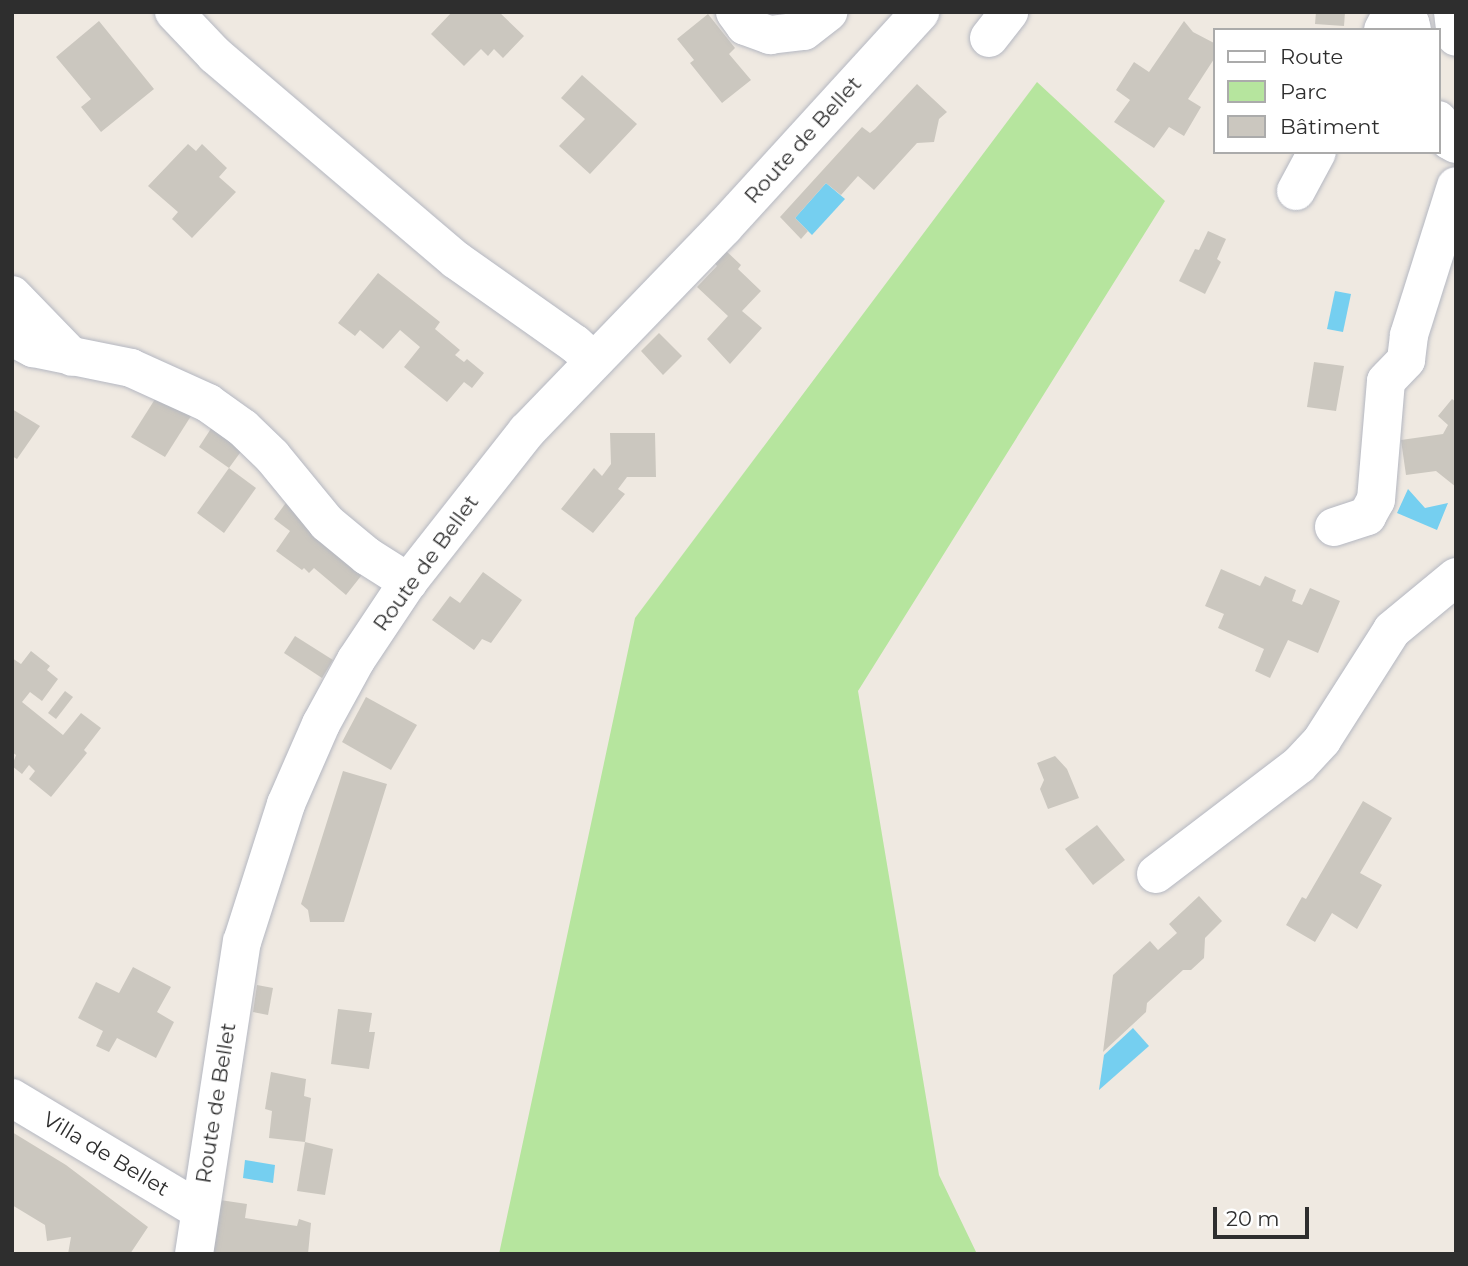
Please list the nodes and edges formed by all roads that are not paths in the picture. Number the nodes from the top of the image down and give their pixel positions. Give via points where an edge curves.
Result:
1 (174, 12) edge
2 (735, 12) edge
3 (828, 12) edge
4 (920, 12) edge
5 (1453, 12) edge
6 (1383, 28) edge
7 (1411, 28) edge
8 (1456, 37) edge
9 (1440, 124) edge
10 (1456, 144) edge
11 (1316, 154) edge
12 (1456, 186) edge
13 (1296, 191) dead end
14 (12, 295) edge
15 (12, 337) edge
16 (72, 357) junction
17 (594, 361) junction
18 (1334, 527) dead end
19 (1456, 577) edge
20 (408, 582) junction
21 (1156, 874) dead end
22 (12, 1098) edge
23 (199, 1210) junction
24 (191, 1252) edge

1 - 17 street via 215,55 456,260
2 - 3 street via 745,26 770,35 804,31
4 - 17 street, Route de Bellet via 724,227
5 - 8 street
6 - 7 street via 1392,13
9 - 10 street via 1449,141
11 - 13 street
12 - 18 street via 1409,335 1406,360 1386,381 1376,500 1367,516
14 - 16 street
15 - 16 street via 33,348
16 - 20 street via 131,368 208,403 272,456 327,523
17 - 20 street, Route de Bellet via 527,431
19 - 21 street via 1392,630 1322,740 1299,765
20 - 23 street, Route de Bellet via 356,660 321,724 286,804 255,895 242,942
22 - 23 street, Villa de Bellet
23 - 24 street, Route de Bellet

